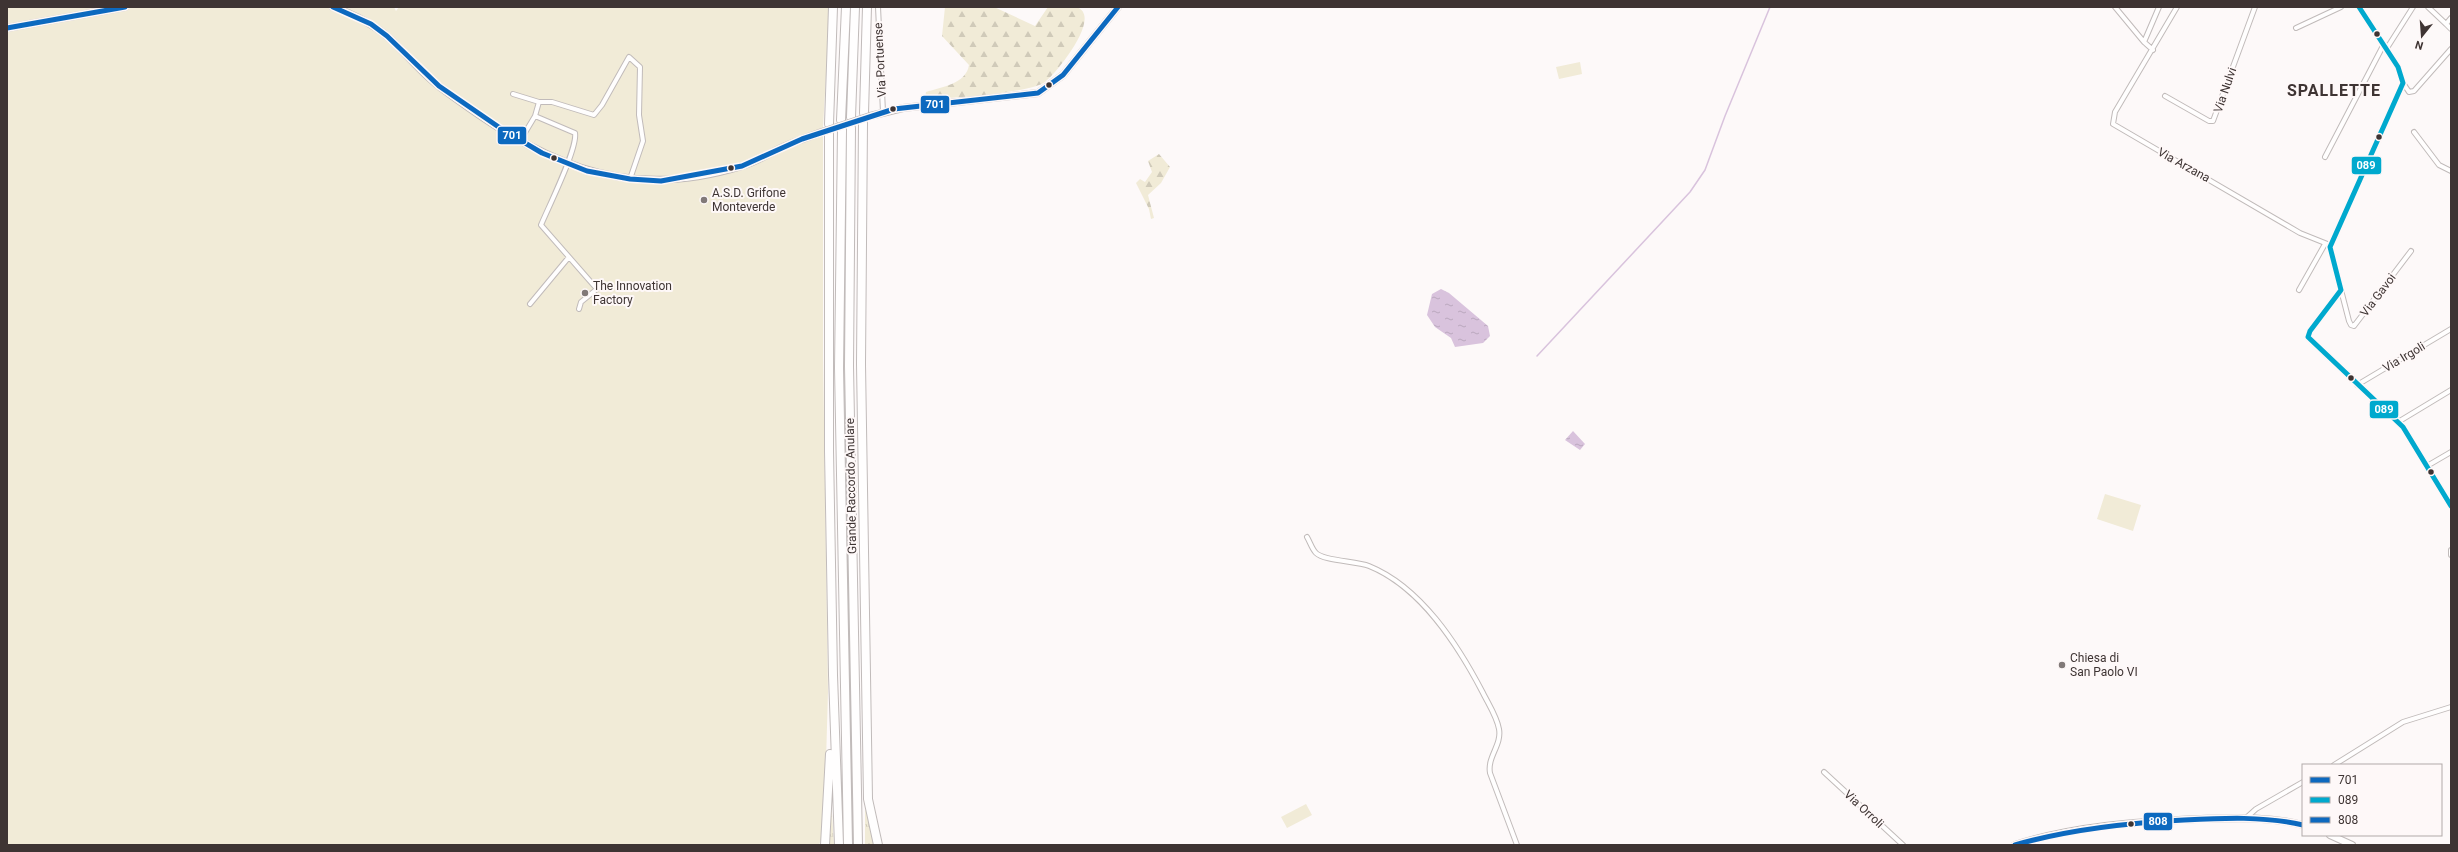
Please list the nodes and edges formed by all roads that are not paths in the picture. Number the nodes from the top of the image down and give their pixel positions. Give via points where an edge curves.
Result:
1 (126, 7) edge
2 (332, 7) edge
3 (833, 7) edge
4 (846, 7) edge
5 (855, 7) edge
6 (867, 7) edge
7 (878, 7) edge
8 (1118, 7) edge
9 (2115, 7) edge
10 (2159, 7) edge
11 (2177, 7) edge
12 (2255, 7) edge
13 (2341, 7) edge
14 (2359, 7) edge
15 (2413, 7) edge
16 (2428, 7) edge
17 (2451, 18) edge
18 (2446, 24) junction
19 (7, 28) edge
20 (2296, 28) dead end
21 (2451, 29) edge
22 (2144, 42) junction
23 (2385, 46) junction
24 (2451, 49) edge
25 (2153, 50) junction
26 (2403, 83) junction
27 (513, 94) dead end
28 (2165, 96) dead end
29 (539, 102) junction
30 (883, 112) junction
31 (867, 114) junction
32 (535, 116) junction
33 (852, 117) dead end
34 (841, 120) dead end
35 (863, 123) dead end
36 (829, 124) dead end
37 (851, 128) dead end
38 (842, 130) dead end
39 (2414, 132) dead end
40 (826, 133) junction
41 (520, 140) junction
42 (2325, 157) dead end
43 (566, 164) junction
44 (2451, 171) edge
45 (630, 179) junction
46 (2325, 244) junction
47 (2330, 245) junction
48 (2411, 251) dead end
49 (569, 257) junction
50 (2299, 290) dead end
51 (2341, 290) junction
52 (530, 304) dead end
53 (579, 309) dead end
54 (2451, 329) edge
55 (2357, 385) junction
56 (2451, 390) edge
57 (2398, 422) junction
58 (2451, 452) edge
59 (2428, 466) junction
60 (2451, 506) edge
61 (1307, 537) dead end
62 (2451, 550) edge
63 (2451, 555) edge
64 (832, 675) junction
65 (2451, 707) edge
66 (2336, 764) edge
67 (1824, 772) dead end
68 (2302, 783) edge
69 (870, 814) junction
70 (2246, 818) junction
71 (2302, 825) edge
72 (2332, 836) edge
73 (825, 845) edge
74 (839, 845) edge
75 (848, 845) edge
76 (858, 845) edge
77 (878, 845) edge
78 (882, 845) edge
79 (1517, 845) edge
80 (1903, 845) edge
81 (2015, 845) edge
82 (2352, 845) edge

1 - 19 main road
2 - 41 main road, Via Portuense via 371,24 439,86
3 - 36 highway
4 - 34 highway
5 - 33 highway
6 - 31 highway
7 - 30 street, Via Portuense
8 - 30 main road, Via Portuense via 1063,76 1038,93
9 - 22 street
10 - 22 street
11 - 25 street, Via Arzana
12 - 28 street, Via Nulvi via 2213,122
13 - 20 street
14 - 23 street
15 - 23 street
16 - 18 street
17 - 18 street
18 - 21 street
22 - 25 street
23 - 26 street via 2400,70
23 - 42 street
24 - 26 street via 2414,91 2410,92
25 - 46 street, Via Arzana via 2115,112 2112,121 2114,126 2300,233
26 - 47 street
27 - 29 street
29 - 32 street
29 - 45 street via 552,102 594,115 629,57 634,61 640,67 639,115 644,141
30 - 31 main road, Via Portuense
31 - 40 main road, Via Portuense, bridge
32 - 41 street
32 - 43 street via 575,133 576,138
35 - 69 highway, Grande Raccordo Anulare via 862,387
37 - 76 highway, Grande Raccordo Anulare via 849,366
38 - 75 highway, Grande Raccordo Anulare via 839,368
39 - 44 street via 2439,165
40 - 45 main road, Via Portuense via 787,145 742,166 661,181
40 - 64 highway, Grande Raccordo Anulare
41 - 43 main road, Via Portuense
43 - 45 main road, Via Portuense via 587,171
43 - 49 street via 541,225
46 - 47 street, Via Arzana
46 - 50 street
47 - 51 street
48 - 51 street, Via Gavoi via 2355,325 2351,324
49 - 52 street
49 - 53 street via 597,289 581,302
51 - 55 street via 2308,336
54 - 55 street, Via Irgoli
55 - 57 street
56 - 57 street
57 - 59 street
58 - 59 street
59 - 60 street
61 - 79 street via 1320,556 1356,561 1389,577 1416,599 1451,640 1498,726 1499,739 1490,762 1490,773
62 - 63 street
64 - 73 highway
64 - 74 highway
65 - 66 street via 2403,722
67 - 80 street, Via Orroli
68 - 70 street via 2256,809
69 - 77 highway
69 - 78 highway
70 - 71 main road
70 - 81 main road via 2109,824
72 - 82 main road

